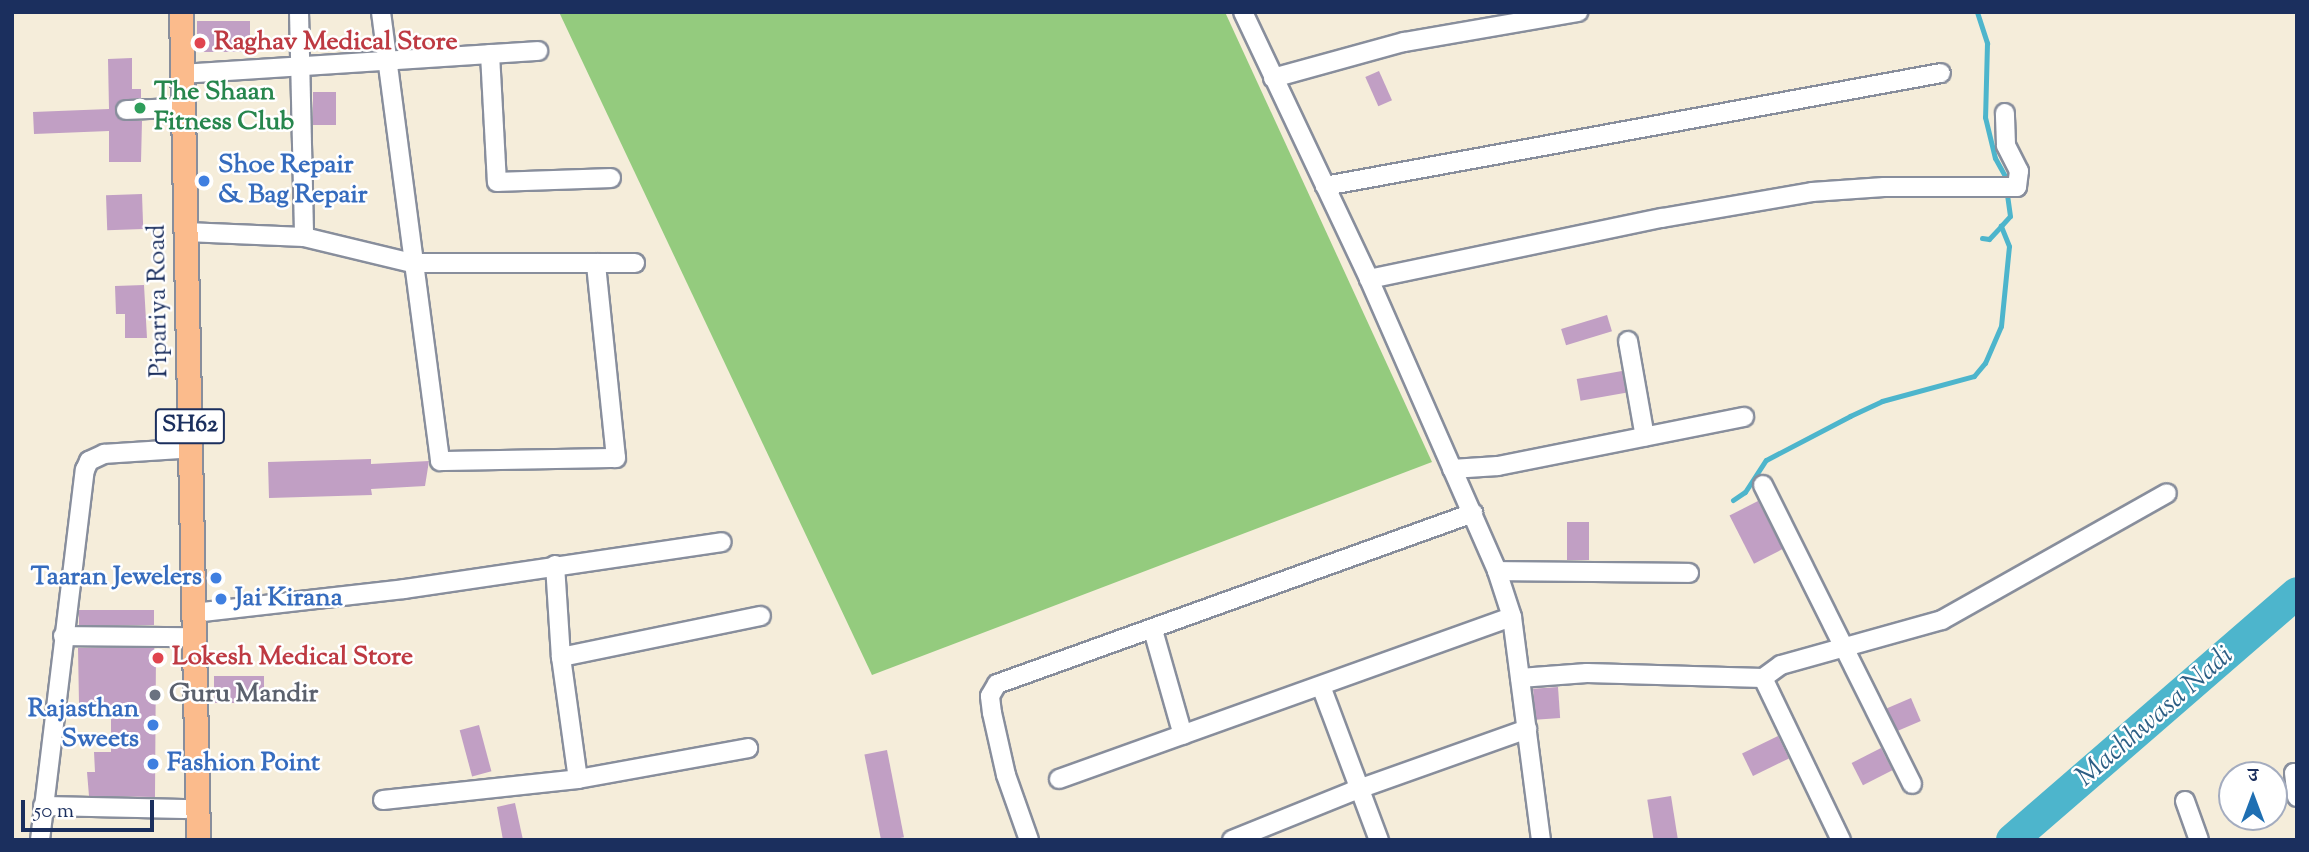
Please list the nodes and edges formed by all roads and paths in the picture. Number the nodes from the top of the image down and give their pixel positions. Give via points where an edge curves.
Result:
1 (171, 12) edge
2 (181, 12) edge
3 (299, 12) edge
4 (381, 12) edge
5 (1243, 12) edge
6 (1578, 12) edge
7 (538, 51) dead end
8 (490, 54) junction
9 (385, 60) junction
10 (302, 68) junction
11 (1941, 73) dead end
12 (182, 74) junction
13 (1272, 78) junction
14 (173, 108) junction
15 (126, 110) dead end
16 (2005, 113) dead end
17 (611, 178) dead end
18 (1325, 186) junction
19 (186, 232) junction
20 (304, 237) junction
21 (412, 263) junction
22 (596, 263) junction
23 (635, 263) dead end
24 (1369, 279) junction
25 (1628, 341) dead end
26 (1744, 417) dead end
27 (1645, 436) junction
28 (179, 449) junction
29 (1452, 469) junction
30 (1763, 485) dead end
31 (2166, 493) dead end
32 (1473, 513) junction
33 (722, 542) dead end
34 (555, 565) junction
35 (1497, 571) junction
36 (1689, 573) dead end
37 (194, 613) junction
38 (761, 616) dead end
39 (1512, 617) junction
40 (1153, 630) junction
41 (63, 636) junction
42 (183, 637) junction
43 (1842, 645) junction
44 (561, 657) junction
45 (1520, 678) junction
46 (1763, 678) junction
47 (1321, 686) junction
48 (1527, 729) junction
49 (1183, 735) junction
50 (748, 748) dead end
51 (2294, 773) dead end
52 (578, 779) junction
53 (1059, 779) dead end
54 (1912, 784) dead end
55 (1360, 789) junction
56 (2297, 797) edge
57 (383, 800) dead end
58 (2185, 801) dead end
59 (43, 806) junction
60 (186, 809) junction
61 (1536, 838) edge
62 (1237, 839) edge
63 (40, 840) edge
64 (187, 840) edge
65 (198, 840) edge
66 (1029, 840) edge
67 (1379, 840) edge
68 (1840, 840) edge
69 (2199, 840) edge

1 - 14 main road, Pipariya Road / SH62
2 - 12 main road, Pipariya Road / SH62
3 - 10 street
4 - 9 street
5 - 13 street
6 - 13 street via 1404,42
7 - 8 street
8 - 9 street
8 - 17 street via 497,182
9 - 10 street
9 - 21 street
10 - 12 street
10 - 20 street
11 - 18 street
12 - 19 main road, Pipariya Road / SH62
13 - 18 street
14 - 15 street
14 - 28 main road, Pipariya Road / SH62
16 - 24 street via 2006,145 2019,171 2017,187 1812,192
18 - 24 street
19 - 20 street
19 - 37 main road, Pipariya Road / SH62
20 - 21 street
21 - 22 street
21 - 22 street via 437,457 442,462 616,458
22 - 23 street
24 - 29 street
25 - 27 street
26 - 27 street
27 - 29 street via 1498,466
28 - 41 street via 104,454 89,461
28 - 42 main road, Pipariya Road / SH62
29 - 32 street
30 - 43 street
31 - 43 street via 1942,620
32 - 35 street
32 - 40 street
33 - 34 street
34 - 37 street via 404,589
34 - 44 street
35 - 36 street
35 - 39 street
37 - 65 main road, Pipariya Road / SH62
38 - 44 street
39 - 45 street
39 - 47 street
40 - 49 street
40 - 66 street via 992,689 992,713 1006,775
41 - 42 street
41 - 59 street
42 - 60 main road, Pipariya Road / SH62
43 - 46 street via 1781,664
43 - 54 street
44 - 52 street
45 - 46 street via 1587,673
45 - 48 street
46 - 68 street
47 - 49 street
47 - 55 street
48 - 55 street
48 - 61 street
49 - 53 street
50 - 52 street
51 - 56 street
52 - 57 street
55 - 62 street
55 - 67 street
58 - 69 street
59 - 60 street
59 - 63 street
60 - 64 main road, Pipariya Road / SH62

